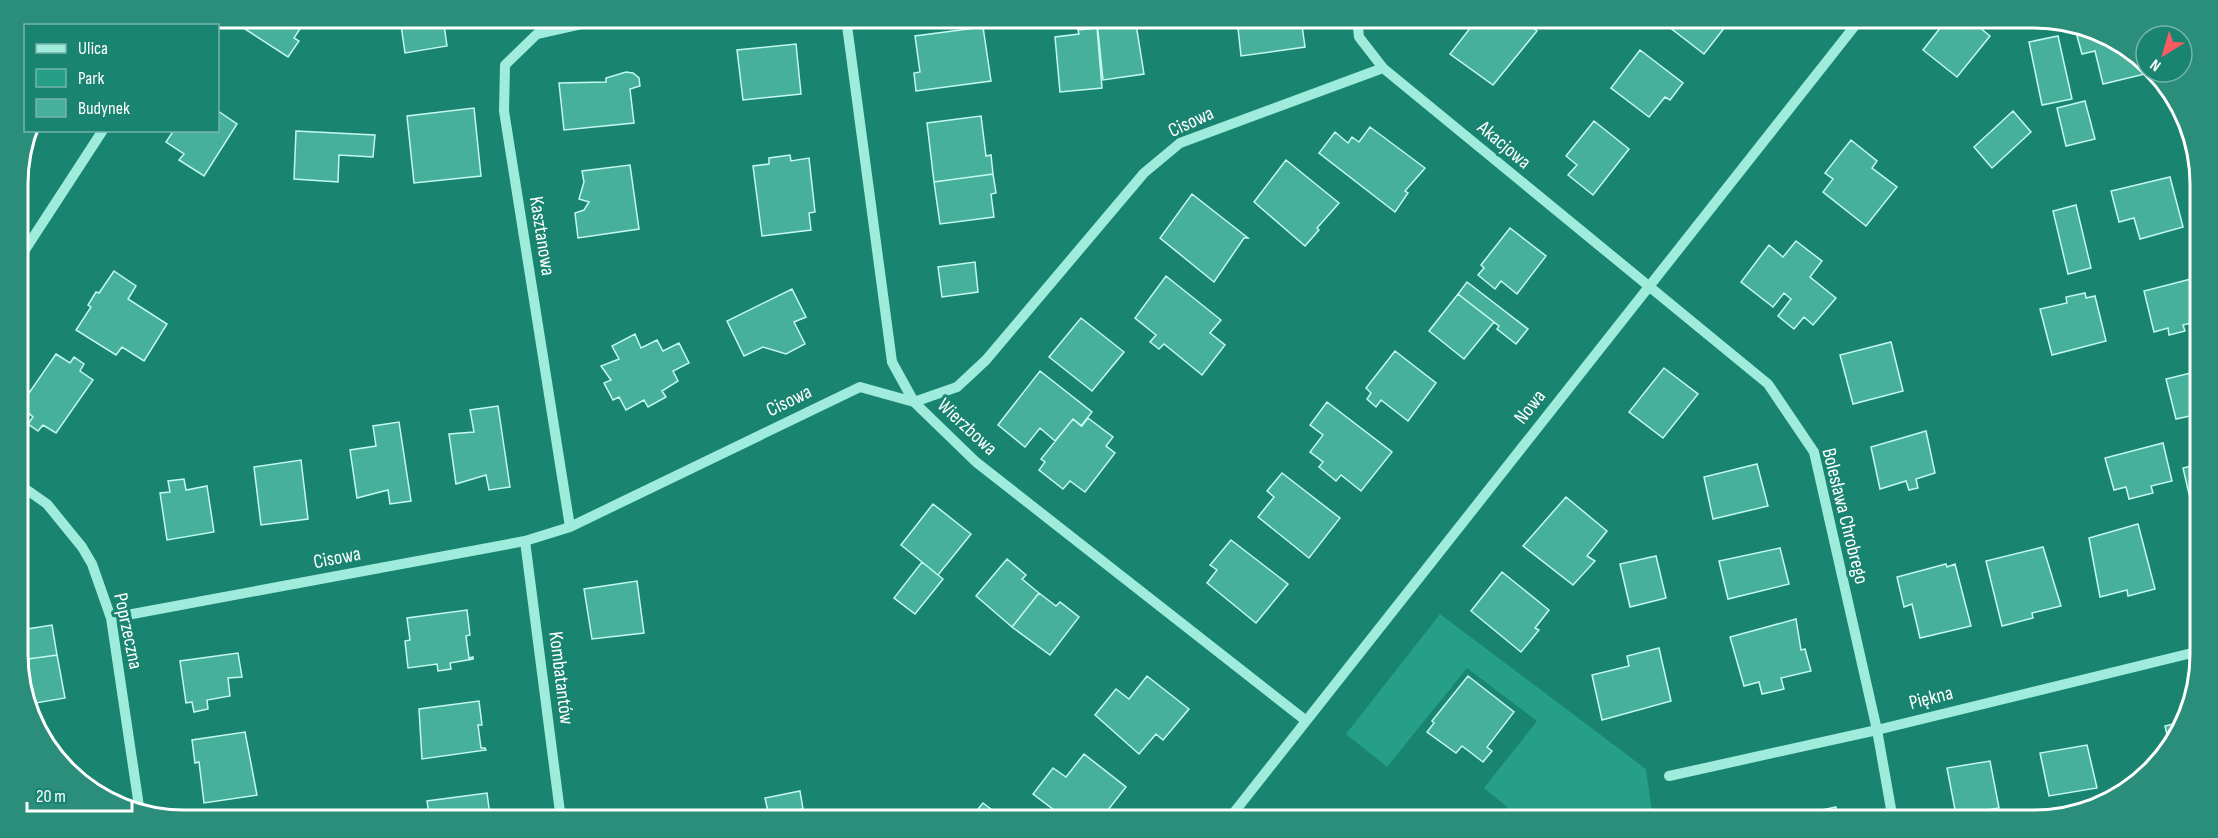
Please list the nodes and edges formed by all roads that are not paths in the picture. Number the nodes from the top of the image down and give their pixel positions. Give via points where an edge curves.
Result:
1 (1358, 28) edge
2 (1853, 28) edge
3 (560, 29) edge
4 (847, 29) edge
5 (1383, 68) junction
6 (102, 132) edge
7 (29, 244) edge
8 (1647, 286) junction
9 (914, 402) junction
10 (28, 491) edge
11 (570, 527) junction
12 (525, 541) junction
13 (111, 618) junction
14 (2190, 653) edge
15 (1305, 720) junction
16 (1876, 730) junction
17 (1669, 776) dead end
18 (138, 802) edge
19 (1236, 809) edge
20 (1891, 809) edge
21 (560, 810) edge

1 - 5 street, Akacjowa via 1359,37
2 - 8 street, Nowa
3 - 11 street, Kasztanowa via 537,34 505,65 504,111
4 - 9 street, Wierzbowa via 892,362
5 - 8 street, Akacjowa
5 - 9 street, Cisowa via 1180,143 1144,173 986,360 957,387
6 - 7 street
8 - 15 street, Nowa
8 - 16 street, Bolesława Chrobrego via 1768,384 1814,452
9 - 11 street, Cisowa via 860,387
9 - 15 street, Wierzbowa via 976,462
10 - 13 street, Poprzeczna via 46,504 82,547 93,564
11 - 12 street, Cisowa
12 - 13 street, Cisowa
12 - 21 street, Kombatantów
13 - 18 street, Poprzeczna
14 - 16 street, Piękna
15 - 19 street, Nowa
16 - 17 street, Piękna
16 - 20 street, Bolesława Chrobrego

